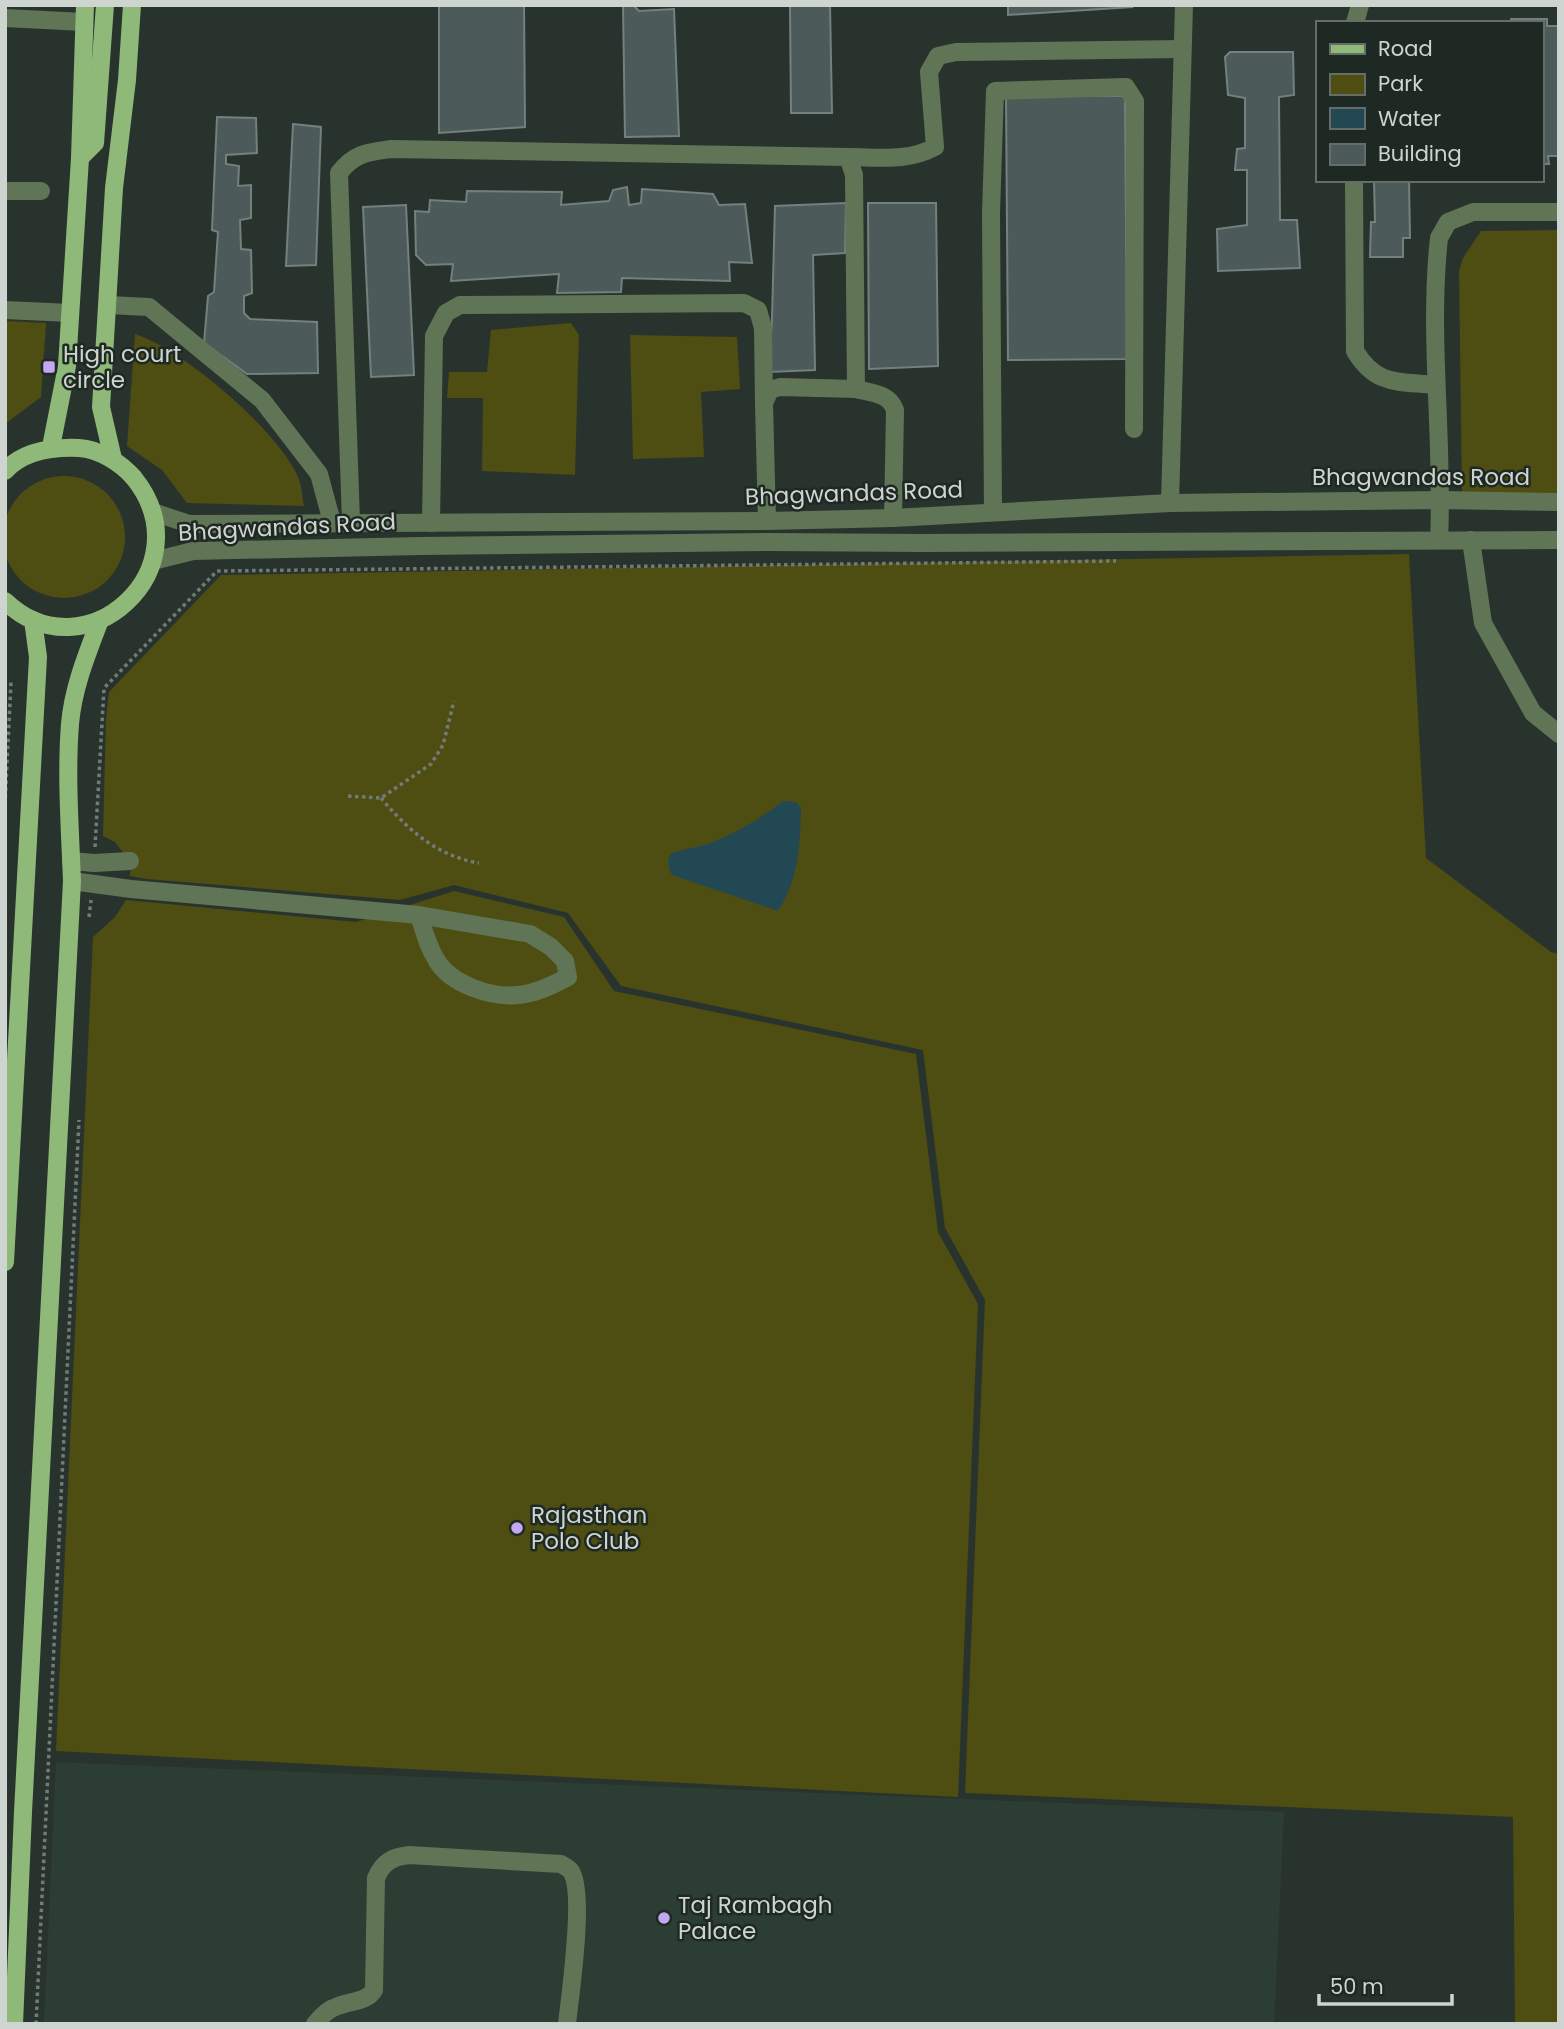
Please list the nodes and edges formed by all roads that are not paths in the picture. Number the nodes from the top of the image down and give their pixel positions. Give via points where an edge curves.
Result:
1 (105, 5) edge
2 (132, 5) edge
3 (1184, 5) edge
4 (84, 13) edge
5 (5, 18) edge
6 (1182, 49) junction
7 (848, 157) junction
8 (80, 158) junction
9 (1354, 182) edge
10 (5, 191) edge
11 (41, 191) dead end
12 (1559, 212) edge
13 (108, 305) junction
14 (5, 310) edge
15 (70, 313) junction
16 (1435, 384) junction
17 (856, 389) junction
18 (764, 402) junction
19 (1134, 429) dead end
20 (51, 447) junction
21 (113, 459) junction
22 (5, 471) edge
23 (1441, 500) junction
24 (1559, 502) edge
25 (1170, 503) junction
26 (153, 512) junction
27 (993, 512) junction
28 (893, 518) junction
29 (767, 521) junction
30 (332, 522) junction
31 (351, 522) junction
32 (431, 523) junction
33 (1439, 540) junction
34 (1471, 540) junction
35 (1559, 540) edge
36 (153, 561) junction
37 (5, 601) edge
38 (33, 620) junction
39 (100, 620) junction
40 (1559, 734) edge
41 (71, 860) junction
42 (130, 861) dead end
43 (72, 881) junction
44 (419, 915) junction
45 (5, 1262) edge
46 (15, 2024) edge
47 (315, 2024) edge
48 (567, 2024) edge

1 - 8 main road via 96,143
2 - 13 main road
3 - 6 street
4 - 5 street
4 - 8 main road
6 - 7 street via 938,56 929,72 935,147 904,158
6 - 25 street
7 - 17 street via 854,175
7 - 31 street via 391,149 349,160 340,173
8 - 15 main road
9 - 16 street via 1355,351 1364,367 1385,380
10 - 11 street
12 - 16 street via 1473,212 1448,222 1437,251
13 - 21 main road via 102,407
13 - 30 street via 149,307 262,400 319,474
14 - 15 street
15 - 20 main road via 67,366
16 - 23 street
17 - 18 street via 780,387 770,390
17 - 28 street via 893,403
18 - 29 street
18 - 32 street via 764,328 758,310 744,303 460,305 446,313 434,336
19 - 27 street via 1135,101 1126,87 995,91
20 - 21 main road via 84,448
20 - 22 main road
21 - 26 main road via 144,490
23 - 24 street, Bhagwandas Road
23 - 25 street, Bhagwandas Road
23 - 33 street
25 - 27 street, Bhagwandas Road
26 - 30 street, Bhagwandas Road via 189,524
26 - 36 main road
27 - 28 street, Bhagwandas Road
28 - 29 street, Bhagwandas Road
29 - 32 street, Bhagwandas Road
30 - 31 street, Bhagwandas Road
31 - 32 street, Bhagwandas Road
33 - 34 street, Bhagwandas Road
33 - 36 street, Bhagwandas Road via 420,546 193,551
34 - 35 street, Bhagwandas Road
34 - 40 street via 1483,623 1533,713
36 - 39 main road via 140,588 124,606
37 - 38 main road
38 - 39 main road via 78,626
38 - 45 main road via 38,657
39 - 41 main road via 77,686 70,723
41 - 42 street
41 - 43 main road
43 - 44 street
43 - 46 main road
44 - 44 street via 438,962 460,982 518,996 568,976 565,961 530,934
47 - 48 street via 335,2006 365,1998 374,1990 376,1878 394,1857 409,1855 561,1864 571,1870 577,1916

